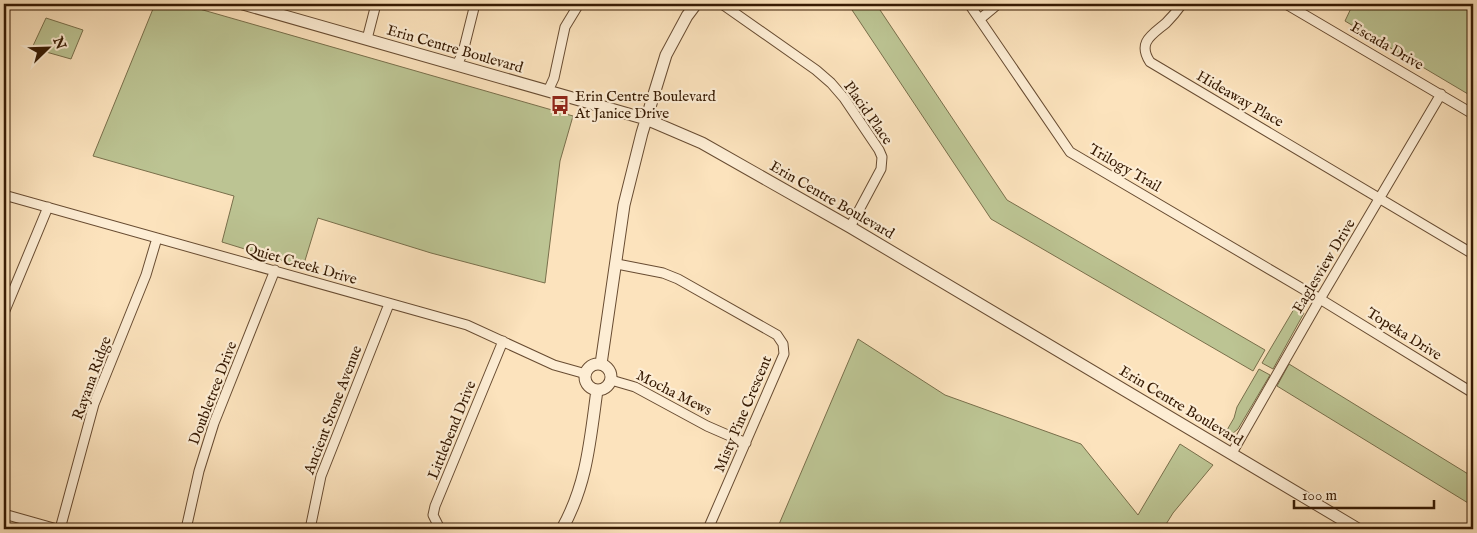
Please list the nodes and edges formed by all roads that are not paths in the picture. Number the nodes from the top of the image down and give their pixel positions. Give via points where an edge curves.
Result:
1 (243, 4) edge
2 (376, 4) edge
3 (475, 4) edge
4 (579, 4) edge
5 (696, 4) edge
6 (722, 4) edge
7 (969, 4) edge
8 (998, 4) edge
9 (1182, 4) edge
10 (1286, 4) edge
11 (274, 8) edge
12 (980, 19) junction
13 (367, 39) junction
14 (457, 65) junction
15 (548, 91) junction
16 (1441, 94) junction
17 (1473, 114) edge
18 (646, 119) junction
19 (4, 194) edge
20 (1380, 198) junction
21 (48, 207) junction
22 (850, 226) junction
23 (157, 238) junction
24 (1473, 254) edge
25 (617, 264) junction
26 (275, 270) junction
27 (1320, 298) junction
28 (389, 304) junction
29 (4, 313) edge
30 (503, 341) junction
31 (601, 364) junction
32 (586, 374) junction
33 (614, 381) junction
34 (597, 390) junction
35 (1473, 393) edge
36 (746, 444) junction
37 (1232, 453) junction
38 (4, 514) edge
39 (58, 529) edge
40 (186, 529) edge
41 (310, 529) edge
42 (440, 529) edge
43 (562, 529) edge
44 (708, 529) edge
45 (1356, 529) edge

1 - 11 street, Erin Centre Boulevard
2 - 13 street
3 - 14 street
4 - 15 street via 565,27
5 - 18 street via 666,55
6 - 22 street, Placid Place via 816,70 844,98 879,150 881,169
7 - 12 street, Trilogy Trail
8 - 12 street
9 - 20 street, Hideaway Place via 1147,40 1145,55 1150,62
10 - 16 street, Escada Drive
11 - 13 street, Erin Centre Boulevard
12 - 27 street, Trilogy Trail via 1070,152
13 - 14 street, Erin Centre Boulevard
14 - 15 street, Erin Centre Boulevard
15 - 18 street, Erin Centre Boulevard
16 - 17 street, Escada Drive
16 - 20 street, Eaglesview Drive
18 - 22 street, Erin Centre Boulevard via 702,143
18 - 25 street via 624,205
19 - 21 street, Quiet Creek Drive
20 - 24 street, Hideaway Place
20 - 27 street, Eaglesview Drive
21 - 23 street, Quiet Creek Drive
21 - 29 street
22 - 37 street, Erin Centre Boulevard
23 - 26 street, Quiet Creek Drive
23 - 39 street, Rayana Ridge via 146,275 94,404
25 - 31 street
25 - 36 street, Misty Pine Crescent via 678,278 777,335 783,344 784,354
26 - 28 street, Quiet Creek Drive
26 - 40 street, Doubletree Drive via 214,422
27 - 35 street, Topeka Drive
27 - 37 street, Eaglesview Drive
28 - 30 street, Quiet Creek Drive via 467,325
28 - 41 street, Ancient Stone Avenue via 322,476
30 - 32 street, Quiet Creek Drive via 554,365
30 - 42 street, Littlebend Drive via 435,506 433,515
31 - 32 street via 591,366
31 - 33 street via 608,368
32 - 34 street via 587,384
33 - 34 street via 605,389
33 - 36 street, Mocha Mews via 635,387
34 - 43 street via 582,486
36 - 44 street, Misty Pine Crescent
37 - 45 street, Erin Centre Boulevard
38 - 39 street

